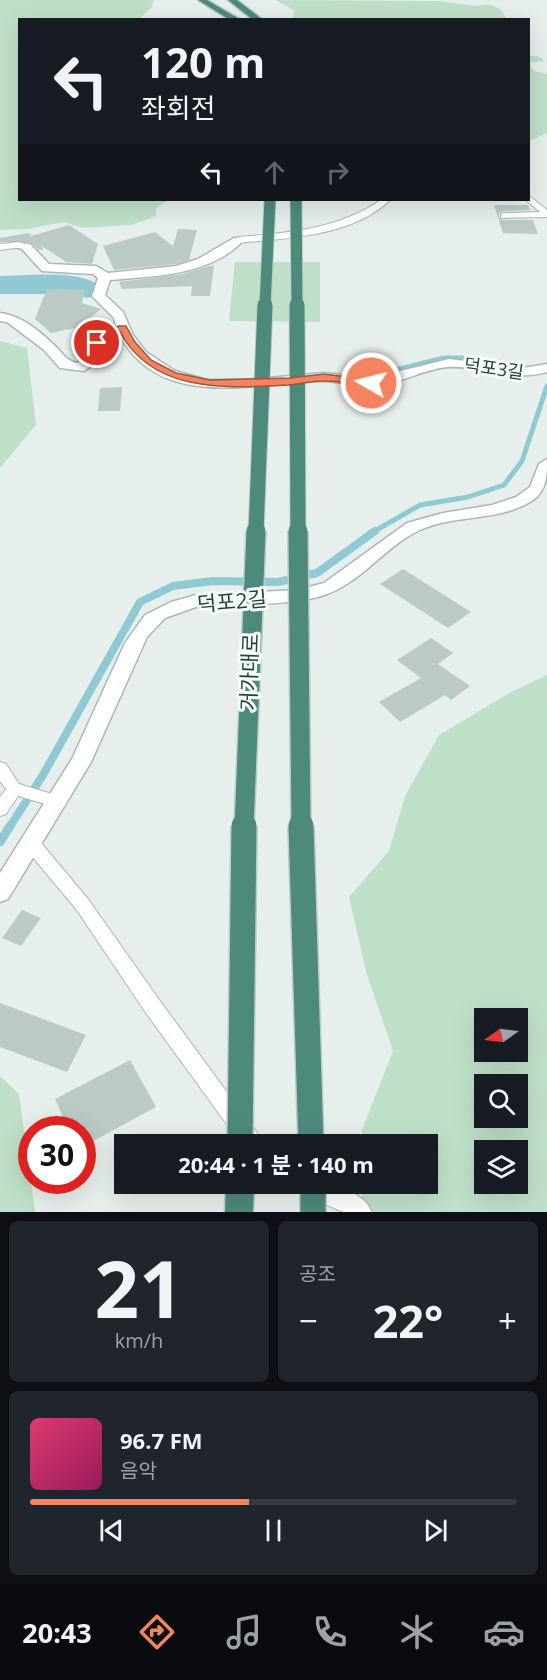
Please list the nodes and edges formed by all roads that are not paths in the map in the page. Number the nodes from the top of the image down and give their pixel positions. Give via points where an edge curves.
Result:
1 (202, 0) edge
2 (213, 0) edge
3 (232, 0) edge
4 (235, 18) edge
5 (236, 18) edge
6 (256, 18) edge
7 (530, 199) edge
8 (270, 201) edge
9 (296, 201) edge
10 (385, 201) edge
11 (547, 214) edge
12 (504, 216) dead end
13 (238, 240) joint
14 (18, 244) joint
15 (0, 247) edge
16 (105, 277) junction
17 (0, 317) edge
18 (123, 328) junction
19 (547, 368) edge
20 (547, 464) edge
21 (0, 768) edge
22 (18, 790) junction
23 (52, 801) junction
24 (0, 810) edge
25 (31, 843) junction
26 (0, 892) edge
27 (240, 1134) edge
28 (246, 1134) edge
29 (311, 1134) edge
30 (240, 1194) edge
31 (312, 1194) edge
32 (327, 1194) edge
33 (239, 1212) edge
34 (313, 1212) edge
35 (361, 1212) edge

1 - 4 highway
2 - 5 highway
3 - 6 highway
7 - 11 lane
8 - 27 highway, 거가대로, bridge via 245,781
9 - 29 highway, bridge via 299,761
10 - 13 lane via 321,231
11 - 12 lane
13 - 16 street via 202,262 178,270
14 - 15 lane
14 - 16 street via 26,246 46,268 96,270
16 - 18 street, 덕포3길 via 98,296 121,318
17 - 18 street via 10,318 49,347 65,365 79,368 97,355 97,343 105,335
18 - 19 street, 덕포3길 via 147,362 173,375 210,383 324,377 371,383 435,364 452,363 526,375
20 - 23 street, 덕포2길 via 535,491 518,502 431,520 411,528 362,567 315,593 204,600 158,615 142,630 90,743
21 - 22 lane
22 - 23 lane
22 - 24 lane
23 - 25 street, 덕포2길
25 - 26 street, 덕포2길
25 - 28 lane via 82,904
30 - 33 highway
31 - 34 highway, bridge
32 - 35 lane

